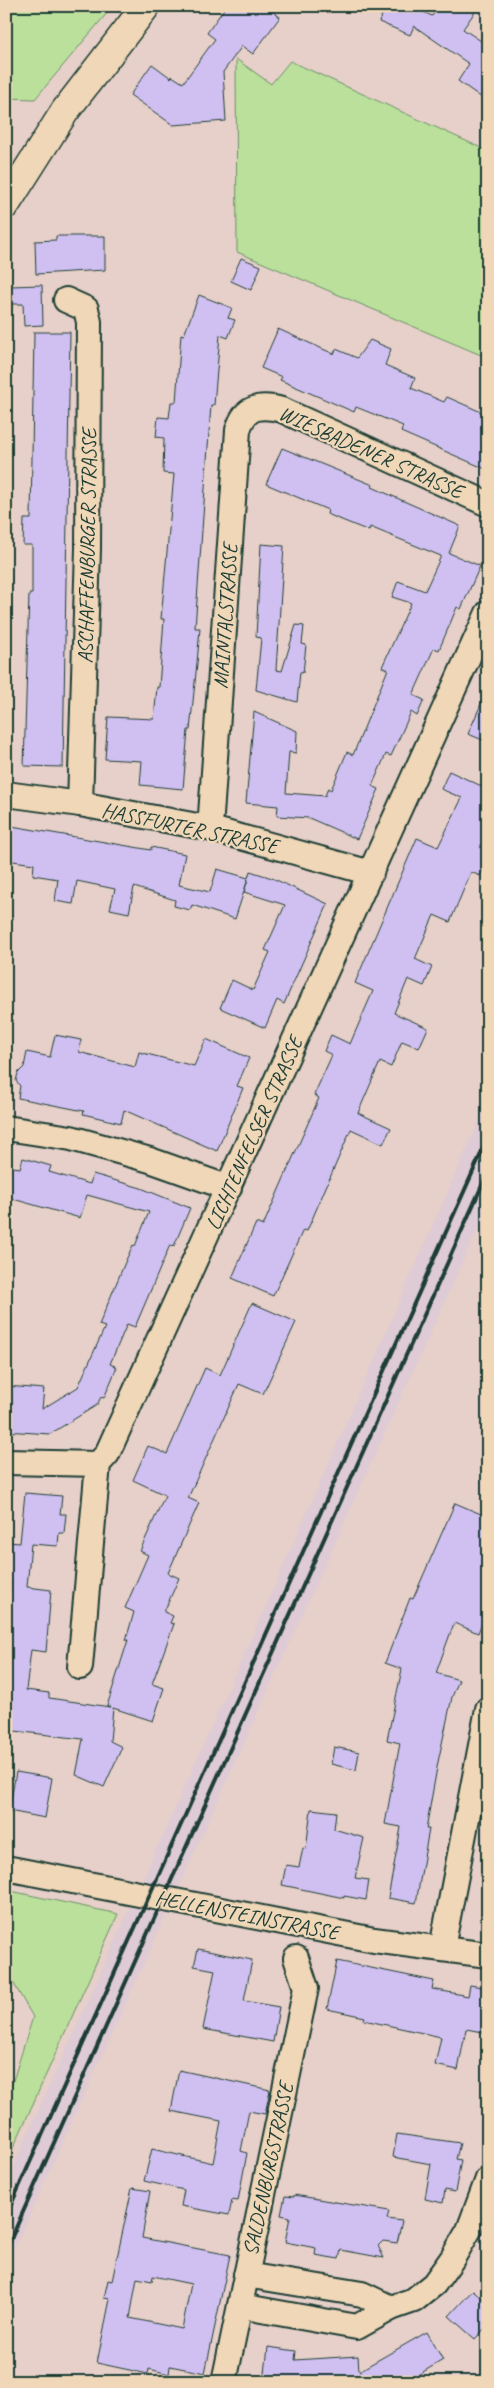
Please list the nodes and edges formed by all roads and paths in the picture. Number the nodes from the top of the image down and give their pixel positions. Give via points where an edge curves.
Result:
1 (146, 6) edge
2 (6, 204) edge
3 (66, 300) dead end
4 (252, 409) joint
5 (488, 504) edge
6 (488, 613) edge
7 (6, 794) edge
8 (80, 804) junction
9 (208, 828) junction
10 (371, 873) junction
11 (6, 1128) edge
12 (229, 1188) junction
13 (6, 1462) edge
14 (98, 1464) junction
15 (80, 1667) dead end
16 (488, 1709) edge
17 (6, 1868) edge
18 (442, 1948) junction
19 (488, 1956) edge
20 (296, 1958) dead end
21 (488, 2179) edge
22 (246, 2275) junction
23 (240, 2306) junction
24 (391, 2308) junction
25 (224, 2382) edge

1 - 2 main road via 65,111
3 - 8 street, ASCHAFFENBURGER STRASSE via 86,309 89,322 88,549
4 - 5 street, WIESBADENER STRASSE via 267,406 282,410
4 - 9 street, MAINTALSTRASSE via 241,418 238,430
6 - 10 street, LICHTENFELSER STRASSE
7 - 8 street, HASSFURTER STRASSE
8 - 9 street, HASSFURTER STRASSE
9 - 10 street, HASSFURTER STRASSE
10 - 12 street, LICHTENFELSER STRASSE
11 - 12 street via 80,1140
12 - 14 street, LICHTENFELSER STRASSE via 107,1454
13 - 14 street
14 - 15 street, LICHTENFELSER STRASSE
16 - 18 street
17 - 18 street, HELLENSTEINSTRASSE via 374,1940
18 - 19 street, HELLENSTEINSTRASSE
20 - 22 street, SALDENBURGSTRASSE via 306,1988
21 - 24 street via 469,2230 434,2284 414,2300
22 - 23 street, SALDENBURGSTRASSE
22 - 24 street via 362,2294
23 - 24 street via 358,2327
23 - 25 street, SALDENBURGSTRASSE

